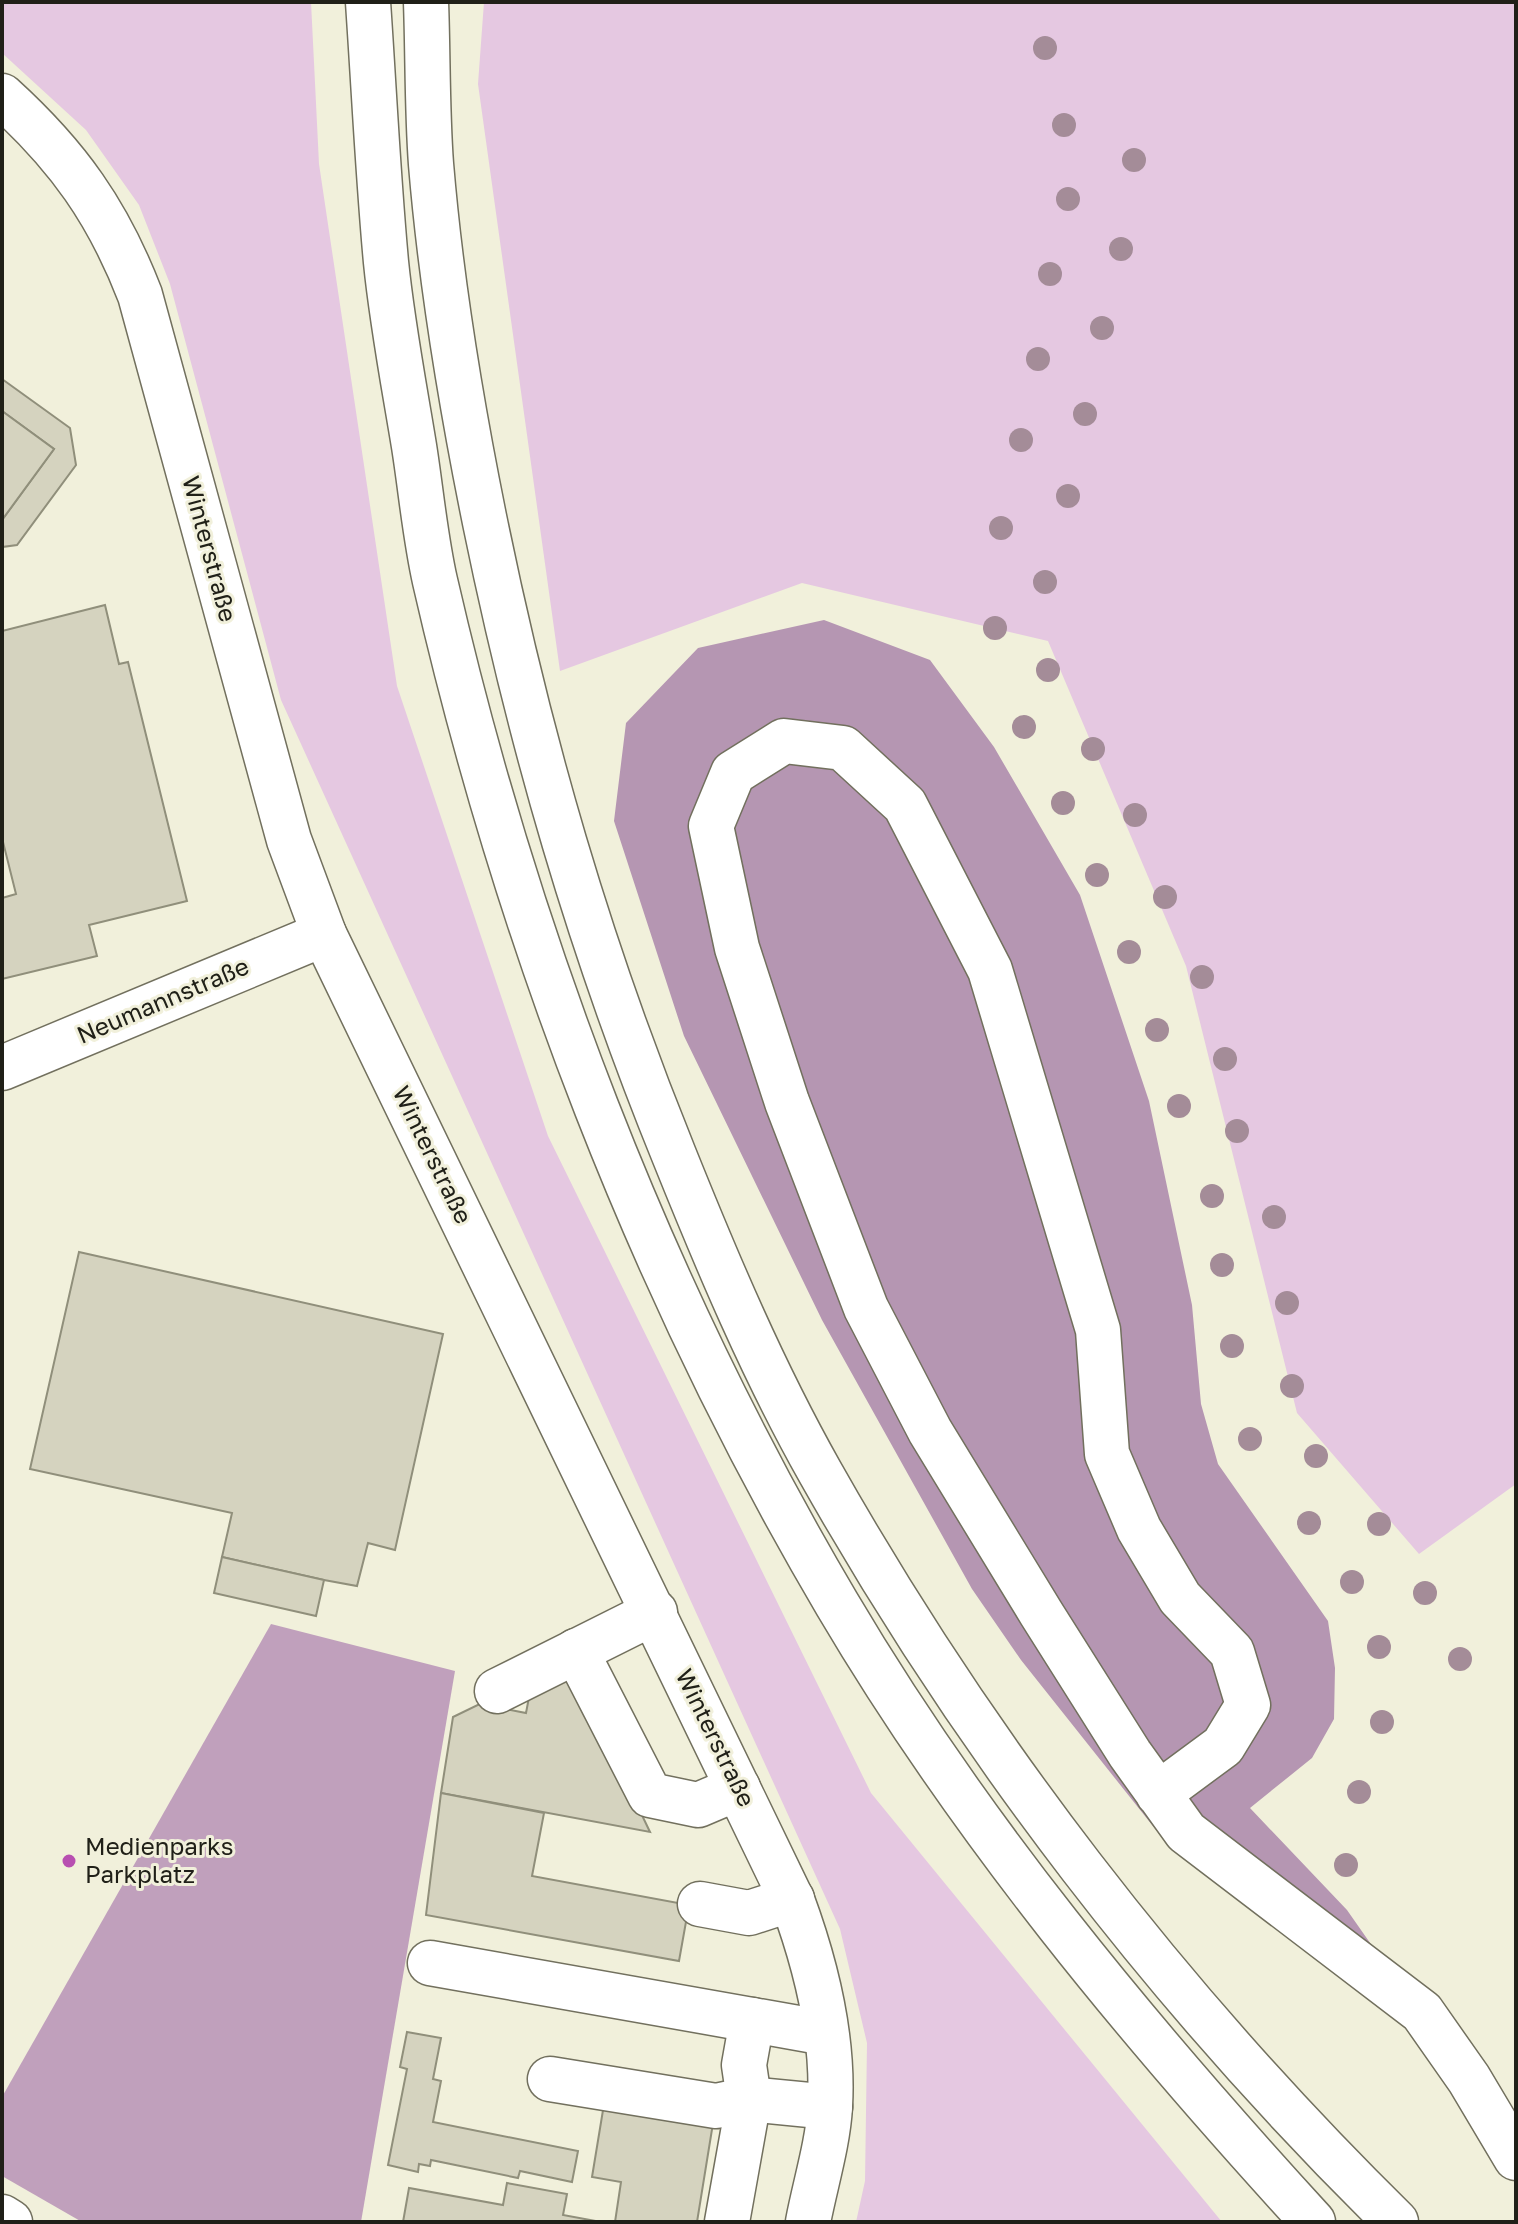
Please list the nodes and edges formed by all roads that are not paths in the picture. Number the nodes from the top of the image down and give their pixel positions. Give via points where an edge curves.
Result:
1 (368, 2) edge
2 (426, 2) edge
3 (2, 96) edge
4 (324, 934) junction
5 (2, 1068) edge
6 (655, 1612) junction
7 (576, 1651) junction
8 (497, 1691) dead end
9 (738, 1788) junction
10 (1158, 1794) junction
11 (792, 1899) junction
12 (700, 1904) dead end
13 (430, 1963) dead end
14 (752, 2020) junction
15 (826, 2033) junction
16 (550, 2079) dead end
17 (749, 2099) junction
18 (830, 2107) junction
19 (1516, 2158) edge
20 (2, 2217) edge
21 (10, 2222) edge
22 (727, 2222) edge
23 (808, 2222) edge
24 (1313, 2222) edge
25 (1396, 2222) edge

1 - 24 main road via 386,267 434,576 512,863 558,1005 671,1287 838,1606 929,1747 1121,2003
2 - 25 main road via 431,164 461,402 511,649 568,863 638,1067 725,1281 819,1471 940,1667 1048,1825 1209,2027
3 - 4 main road, Winterstraße via 86,186 123,251 140,295 289,840
4 - 5 main road, Neumannstraße
4 - 6 main road, Winterstraße
6 - 7 main road
6 - 9 main road, Winterstraße
7 - 8 main road
7 - 9 main road via 650,1795 698,1805
9 - 11 main road, Winterstraße
10 - 10 main road via 930,1431 866,1308 787,1102 737,948 711,826 733,773 784,741 843,748 905,805 990,970 1098,1330 1107,1454 1139,1529 1180,1598 1232,1652 1248,1705 1223,1746
10 - 19 main road via 1186,1832 1422,2012
11 - 12 main road via 749,1913
11 - 15 main road, Winterstraße via 814,1960
13 - 14 main road
14 - 15 main road
14 - 17 main road via 744,2065
15 - 18 main road, Winterstraße
16 - 17 main road via 716,2106
17 - 18 main road
17 - 22 main road
18 - 23 main road, Winterstraße
20 - 21 main road

